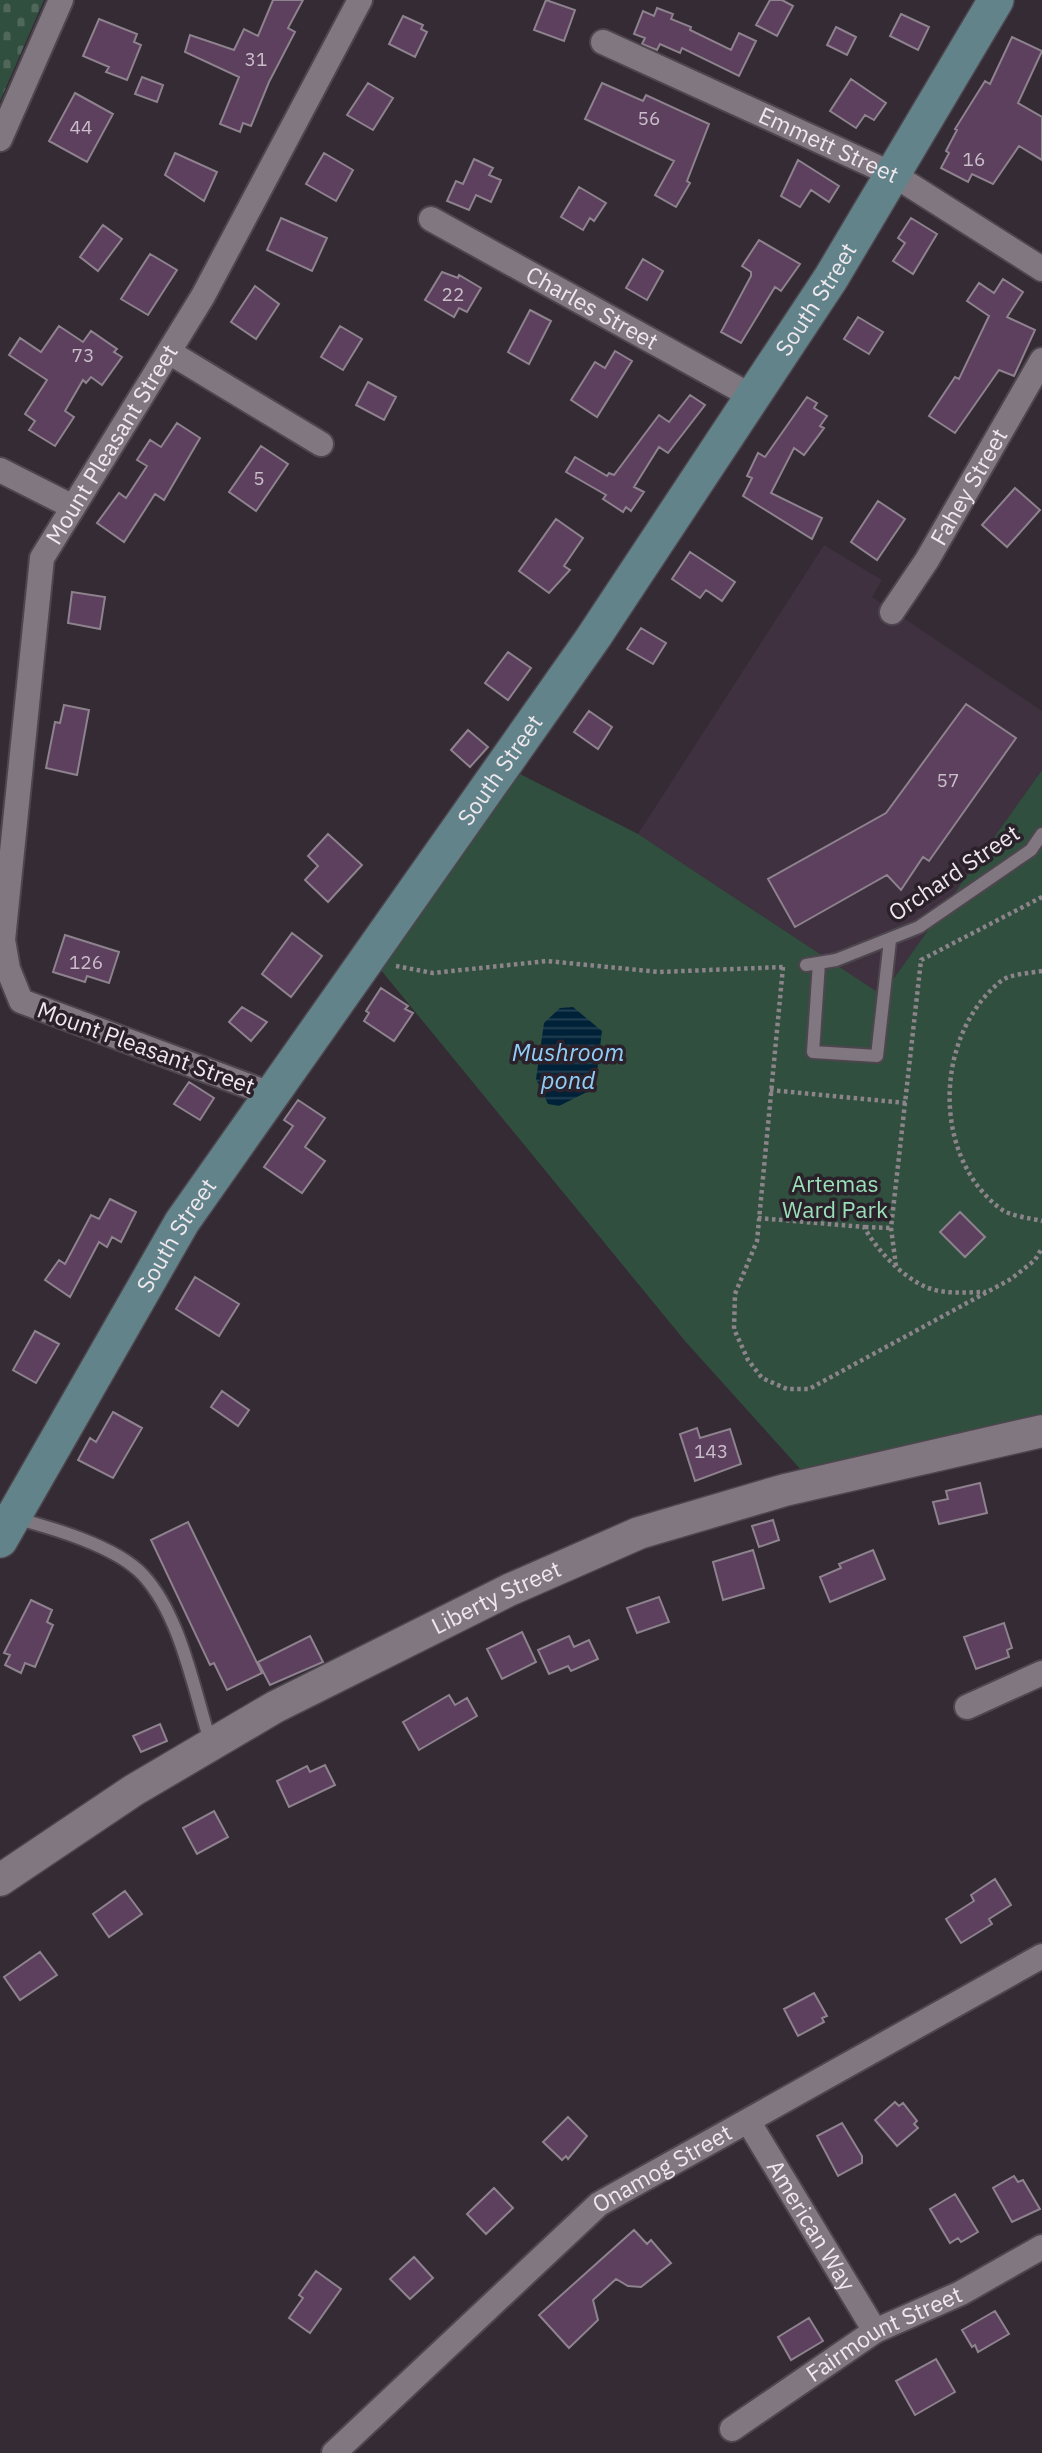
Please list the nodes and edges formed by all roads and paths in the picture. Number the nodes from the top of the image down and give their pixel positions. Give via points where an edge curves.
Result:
1 (61, 0) edge
2 (359, 0) edge
3 (996, 0) edge
4 (603, 42) dead end
5 (0, 139) edge
6 (894, 175) junction
7 (431, 219) dead end
8 (1042, 269) edge
9 (169, 352) junction
10 (1042, 360) edge
11 (753, 397) junction
12 (321, 444) dead end
13 (0, 470) edge
14 (73, 507) junction
15 (891, 612) dead end
16 (1042, 834) edge
17 (1037, 851) edge
18 (1042, 897) edge
19 (890, 940) junction
20 (373, 950) junction
21 (819, 963) junction
22 (806, 965) joint
23 (783, 967) junction
24 (1042, 971) edge
25 (770, 1090) junction
26 (270, 1094) junction
27 (906, 1103) junction
28 (758, 1218) junction
29 (1042, 1221) edge
30 (864, 1227) junction
31 (891, 1228) junction
32 (1042, 1248) edge
33 (896, 1266) junction
34 (987, 1292) junction
35 (1042, 1431) edge
36 (6, 1528) edge
37 (1042, 1674) edge
38 (967, 1707) dead end
39 (211, 1745) junction
40 (0, 1880) edge
41 (1042, 1956) edge
42 (748, 2121) junction
43 (1042, 2247) edge
44 (875, 2331) junction
45 (733, 2429) dead end
46 (334, 2453) edge

1 - 5 street
2 - 9 street, Mount Pleasant Street
3 - 6 main road, South Street
4 - 6 street, Emmett Street
6 - 8 street, Emmett Street
6 - 11 main road, South Street
7 - 11 street, Charles Street
9 - 12 street
9 - 14 street, Mount Pleasant Street
10 - 15 street, Fahey Street via 927,560
11 - 20 main road, South Street via 593,638
13 - 14 street
14 - 26 street, Mount Pleasant Street via 42,558 3,940 8,969 22,1001
16 - 17 lane, Orchard Street
17 - 19 lane, Orchard Street via 919,927
18 - 27 path via 921,960
19 - 21 lane, Orchard Street
19 - 21 lane via 877,1056 813,1052
20 - 23 path via 391,965 433,973 547,961 659,972
20 - 26 main road, South Street
21 - 22 lane, Orchard Street
22 - 23 path
23 - 25 path
24 - 29 path via 1003,979 979,1005 961,1034 950,1086 951,1132 967,1172 1002,1210
25 - 27 path
25 - 28 path
26 - 36 main road, South Street via 182,1222
27 - 31 path
28 - 30 path
28 - 34 path via 757,1241 735,1294 734,1329 762,1378 787,1389 809,1389
30 - 31 path
30 - 33 path via 873,1244
31 - 33 path
32 - 34 path via 1035,1260
33 - 34 path via 926,1287 954,1293
35 - 39 street, Liberty Street via 785,1490 639,1533 509,1590 275,1707
36 - 39 lane via 104,1549 141,1573 163,1602
37 - 38 street
39 - 40 street, Liberty Street via 134,1790
41 - 42 street, Onamog Street
42 - 44 street, American Way
42 - 46 street, Onamog Street via 599,2204
43 - 44 street, Fairmount Street via 961,2293
44 - 45 street, Fairmount Street

